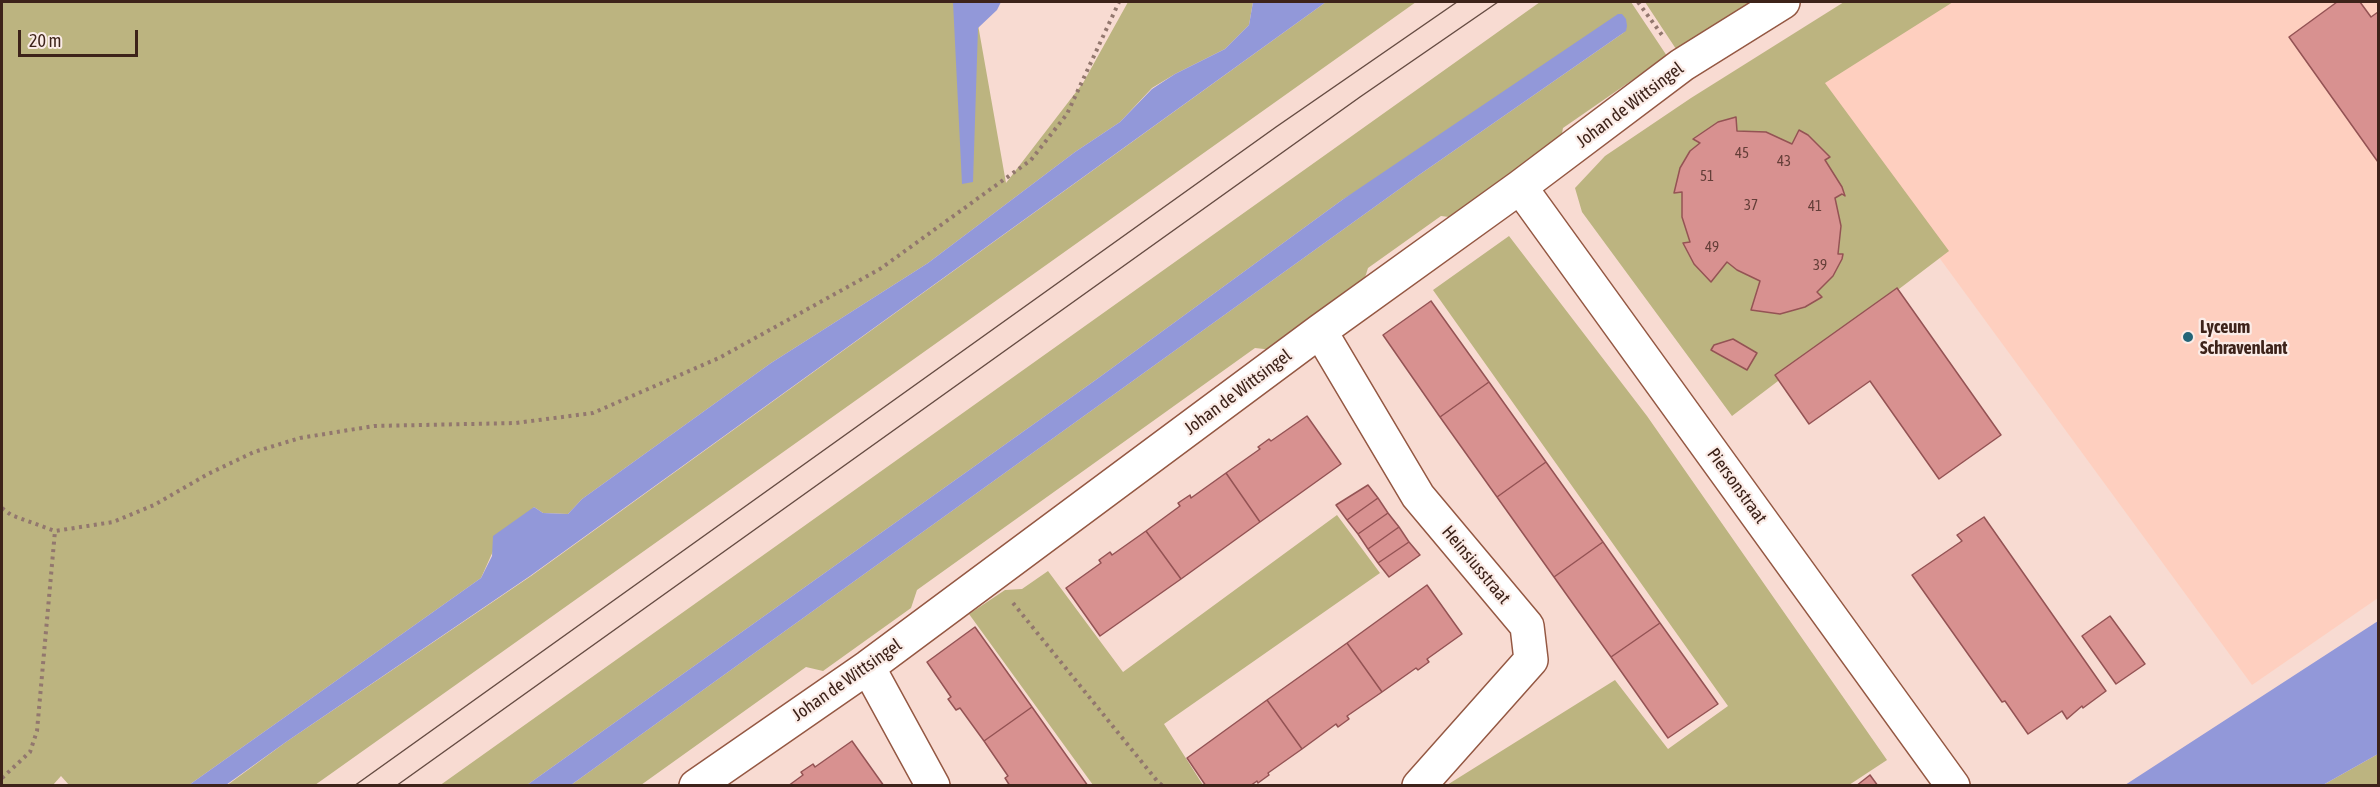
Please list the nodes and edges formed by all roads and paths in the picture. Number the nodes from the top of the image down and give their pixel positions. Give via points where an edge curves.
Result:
1 (1119, 2) edge
2 (1783, 2) edge
3 (1520, 187) junction
4 (1320, 331) junction
5 (2, 508) edge
6 (55, 531) junction
7 (991, 576) junction
8 (868, 667) junction
9 (2, 778) edge
10 (696, 786) edge
11 (933, 786) edge
12 (1163, 786) edge
13 (1419, 786) edge
14 (1953, 786) edge

1 - 6 path via 1067,114 1031,160 880,269 719,358 592,412 516,423 374,426 300,438 254,452 154,505 112,522
2 - 3 street, Johan de Wittsingel via 1682,65
3 - 4 street, Johan de Wittsingel
3 - 14 street, Piersonstraat
4 - 7 street, Johan de Wittsingel
4 - 13 street, Heinsiusstraat via 1418,496 1527,626 1531,660
5 - 6 path
6 - 9 path via 37,731 30,752
7 - 8 street, Johan de Wittsingel
7 - 12 path
8 - 10 street, Johan de Wittsingel
8 - 11 street

